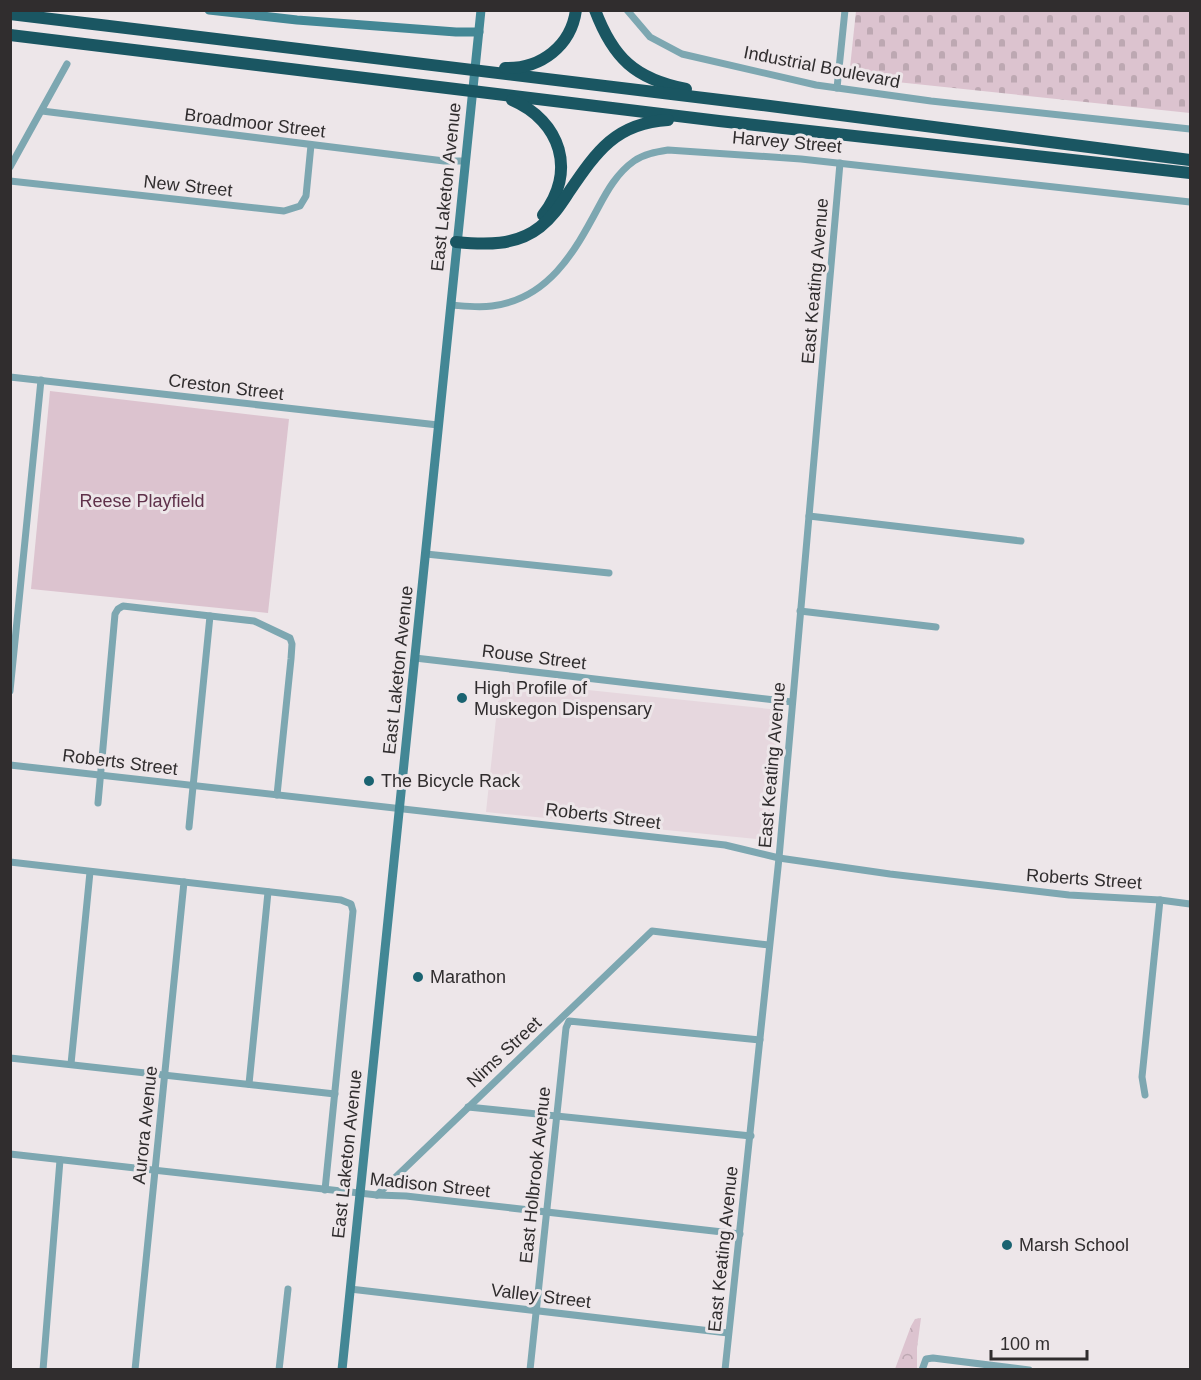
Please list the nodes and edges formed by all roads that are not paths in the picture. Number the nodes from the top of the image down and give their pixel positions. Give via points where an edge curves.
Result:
1 (209, 10) edge
2 (481, 10) edge
3 (576, 10) edge
4 (595, 10) edge
5 (627, 10) edge
6 (845, 10) edge
7 (10, 14) edge
8 (479, 32) junction
9 (10, 35) edge
10 (67, 64) dead end
11 (499, 71) junction
12 (837, 88) junction
13 (497, 94) junction
14 (762, 105) junction
15 (42, 111) junction
16 (719, 121) junction
17 (1191, 129) edge
18 (311, 145) junction
19 (1191, 160) edge
20 (465, 161) junction
21 (840, 163) junction
22 (10, 167) edge
23 (1191, 173) edge
24 (10, 181) edge
25 (1191, 201) edge
26 (456, 242) junction
27 (451, 304) junction
28 (10, 377) edge
29 (41, 380) junction
30 (438, 425) junction
31 (809, 516) junction
32 (1021, 541) dead end
33 (426, 554) junction
34 (609, 573) dead end
35 (800, 611) junction
36 (210, 616) junction
37 (936, 627) dead end
38 (416, 658) junction
39 (10, 691) edge
40 (792, 702) junction
41 (10, 765) edge
42 (100, 775) junction
43 (193, 786) junction
44 (277, 795) junction
45 (98, 803) dead end
46 (400, 809) junction
47 (189, 827) dead end
48 (779, 858) junction
49 (10, 862) edge
50 (90, 872) junction
51 (184, 882) junction
52 (268, 892) junction
53 (1160, 900) junction
54 (1191, 904) edge
55 (769, 945) junction
56 (760, 1041) junction
57 (10, 1058) edge
58 (71, 1064) junction
59 (165, 1075) junction
60 (249, 1084) junction
61 (335, 1094) junction
62 (1145, 1095) dead end
63 (468, 1107) junction
64 (557, 1116) junction
65 (751, 1136) junction
66 (10, 1154) edge
67 (60, 1160) junction
68 (156, 1171) junction
69 (325, 1190) junction
70 (360, 1193) junction
71 (377, 1195) junction
72 (545, 1213) junction
73 (740, 1234) junction
74 (288, 1289) dead end
75 (350, 1289) junction
76 (536, 1310) junction
77 (728, 1333) junction
78 (42, 1370) edge
79 (135, 1370) edge
80 (279, 1370) edge
81 (342, 1370) edge
82 (530, 1370) edge
83 (725, 1370) edge
84 (921, 1370) edge
85 (1029, 1370) edge

1 - 8 main road
2 - 8 main road, East Laketon Avenue
3 - 11 highway via 570,31 549,57 532,65
4 - 14 highway via 615,51 643,75 680,87 754,99
5 - 12 street, Industrial Boulevard via 650,37 682,54
6 - 12 street
7 - 11 highway
8 - 20 main road, East Laketon Avenue
9 - 13 highway
10 - 15 street
11 - 14 highway
12 - 17 street, Industrial Boulevard
13 - 16 highway
13 - 26 highway via 528,107 551,131 560,155 559,187 546,212 524,231 496,239
14 - 19 highway
15 - 18 street, Broadmoor Street
15 - 22 street
16 - 23 highway
16 - 26 highway via 658,121 631,127 603,146 557,210 539,228 499,243
18 - 20 street, Broadmoor Street
18 - 24 street, New Street via 306,196 300,206 284,212
20 - 26 main road, East Laketon Avenue
21 - 25 street, Harvey Street
21 - 27 street, Harvey Street via 688,150 654,152 634,161 618,175 570,257 545,284 524,297 494,306
21 - 31 street, East Keating Avenue
26 - 27 main road, East Laketon Avenue
27 - 30 main road, East Laketon Avenue
28 - 29 street, Creston Street
29 - 30 street, Creston Street
29 - 39 street via 16,588
30 - 33 main road, East Laketon Avenue
31 - 32 street
31 - 35 street, East Keating Avenue
33 - 34 street
33 - 38 main road, East Laketon Avenue
35 - 37 street
35 - 40 street, East Keating Avenue
36 - 42 street via 127,606 120,607 115,614
36 - 43 street
36 - 44 street via 254,621 288,635 292,644
38 - 40 street, Rouse Street
38 - 46 main road, East Laketon Avenue
40 - 48 street, East Keating Avenue
41 - 42 street, Roberts Street
42 - 43 street, Roberts Street
42 - 45 street
43 - 44 street, Roberts Street
43 - 47 street
44 - 46 street, Roberts Street
46 - 48 street, Roberts Street via 725,845
46 - 70 main road, East Laketon Avenue
48 - 53 street, Roberts Street via 965,884
48 - 55 street, East Keating Avenue
49 - 50 street
50 - 51 street
50 - 58 street
51 - 52 street
51 - 59 street, Aurora Avenue
52 - 60 street
52 - 61 street via 351,904
53 - 54 street, Roberts Street
53 - 62 street via 1142,1077
55 - 56 street, East Keating Avenue
55 - 63 street, Nims Street via 652,931
56 - 64 street, East Holbrook Avenue via 569,1021
56 - 65 street, East Keating Avenue
57 - 58 street
58 - 59 street
59 - 60 street
59 - 68 street, Aurora Avenue
60 - 61 street
61 - 69 street
63 - 64 street
63 - 71 street, Nims Street
64 - 65 street
64 - 72 street, East Holbrook Avenue
65 - 73 street, East Keating Avenue
66 - 67 street, Madison Street
67 - 68 street, Madison Street
67 - 78 street
68 - 69 street, Madison Street
68 - 79 street, Aurora Avenue
69 - 70 street, Madison Street
70 - 71 street, Madison Street
70 - 75 main road, East Laketon Avenue
71 - 72 street, Madison Street
72 - 73 street, Madison Street
72 - 76 street, East Holbrook Avenue
73 - 77 street, East Keating Avenue
74 - 80 street
75 - 76 street, Valley Street
75 - 81 main road, East Laketon Avenue
76 - 77 street, Valley Street
76 - 82 street, East Holbrook Avenue
77 - 83 street, East Keating Avenue
84 - 85 street via 926,1359 939,1358

